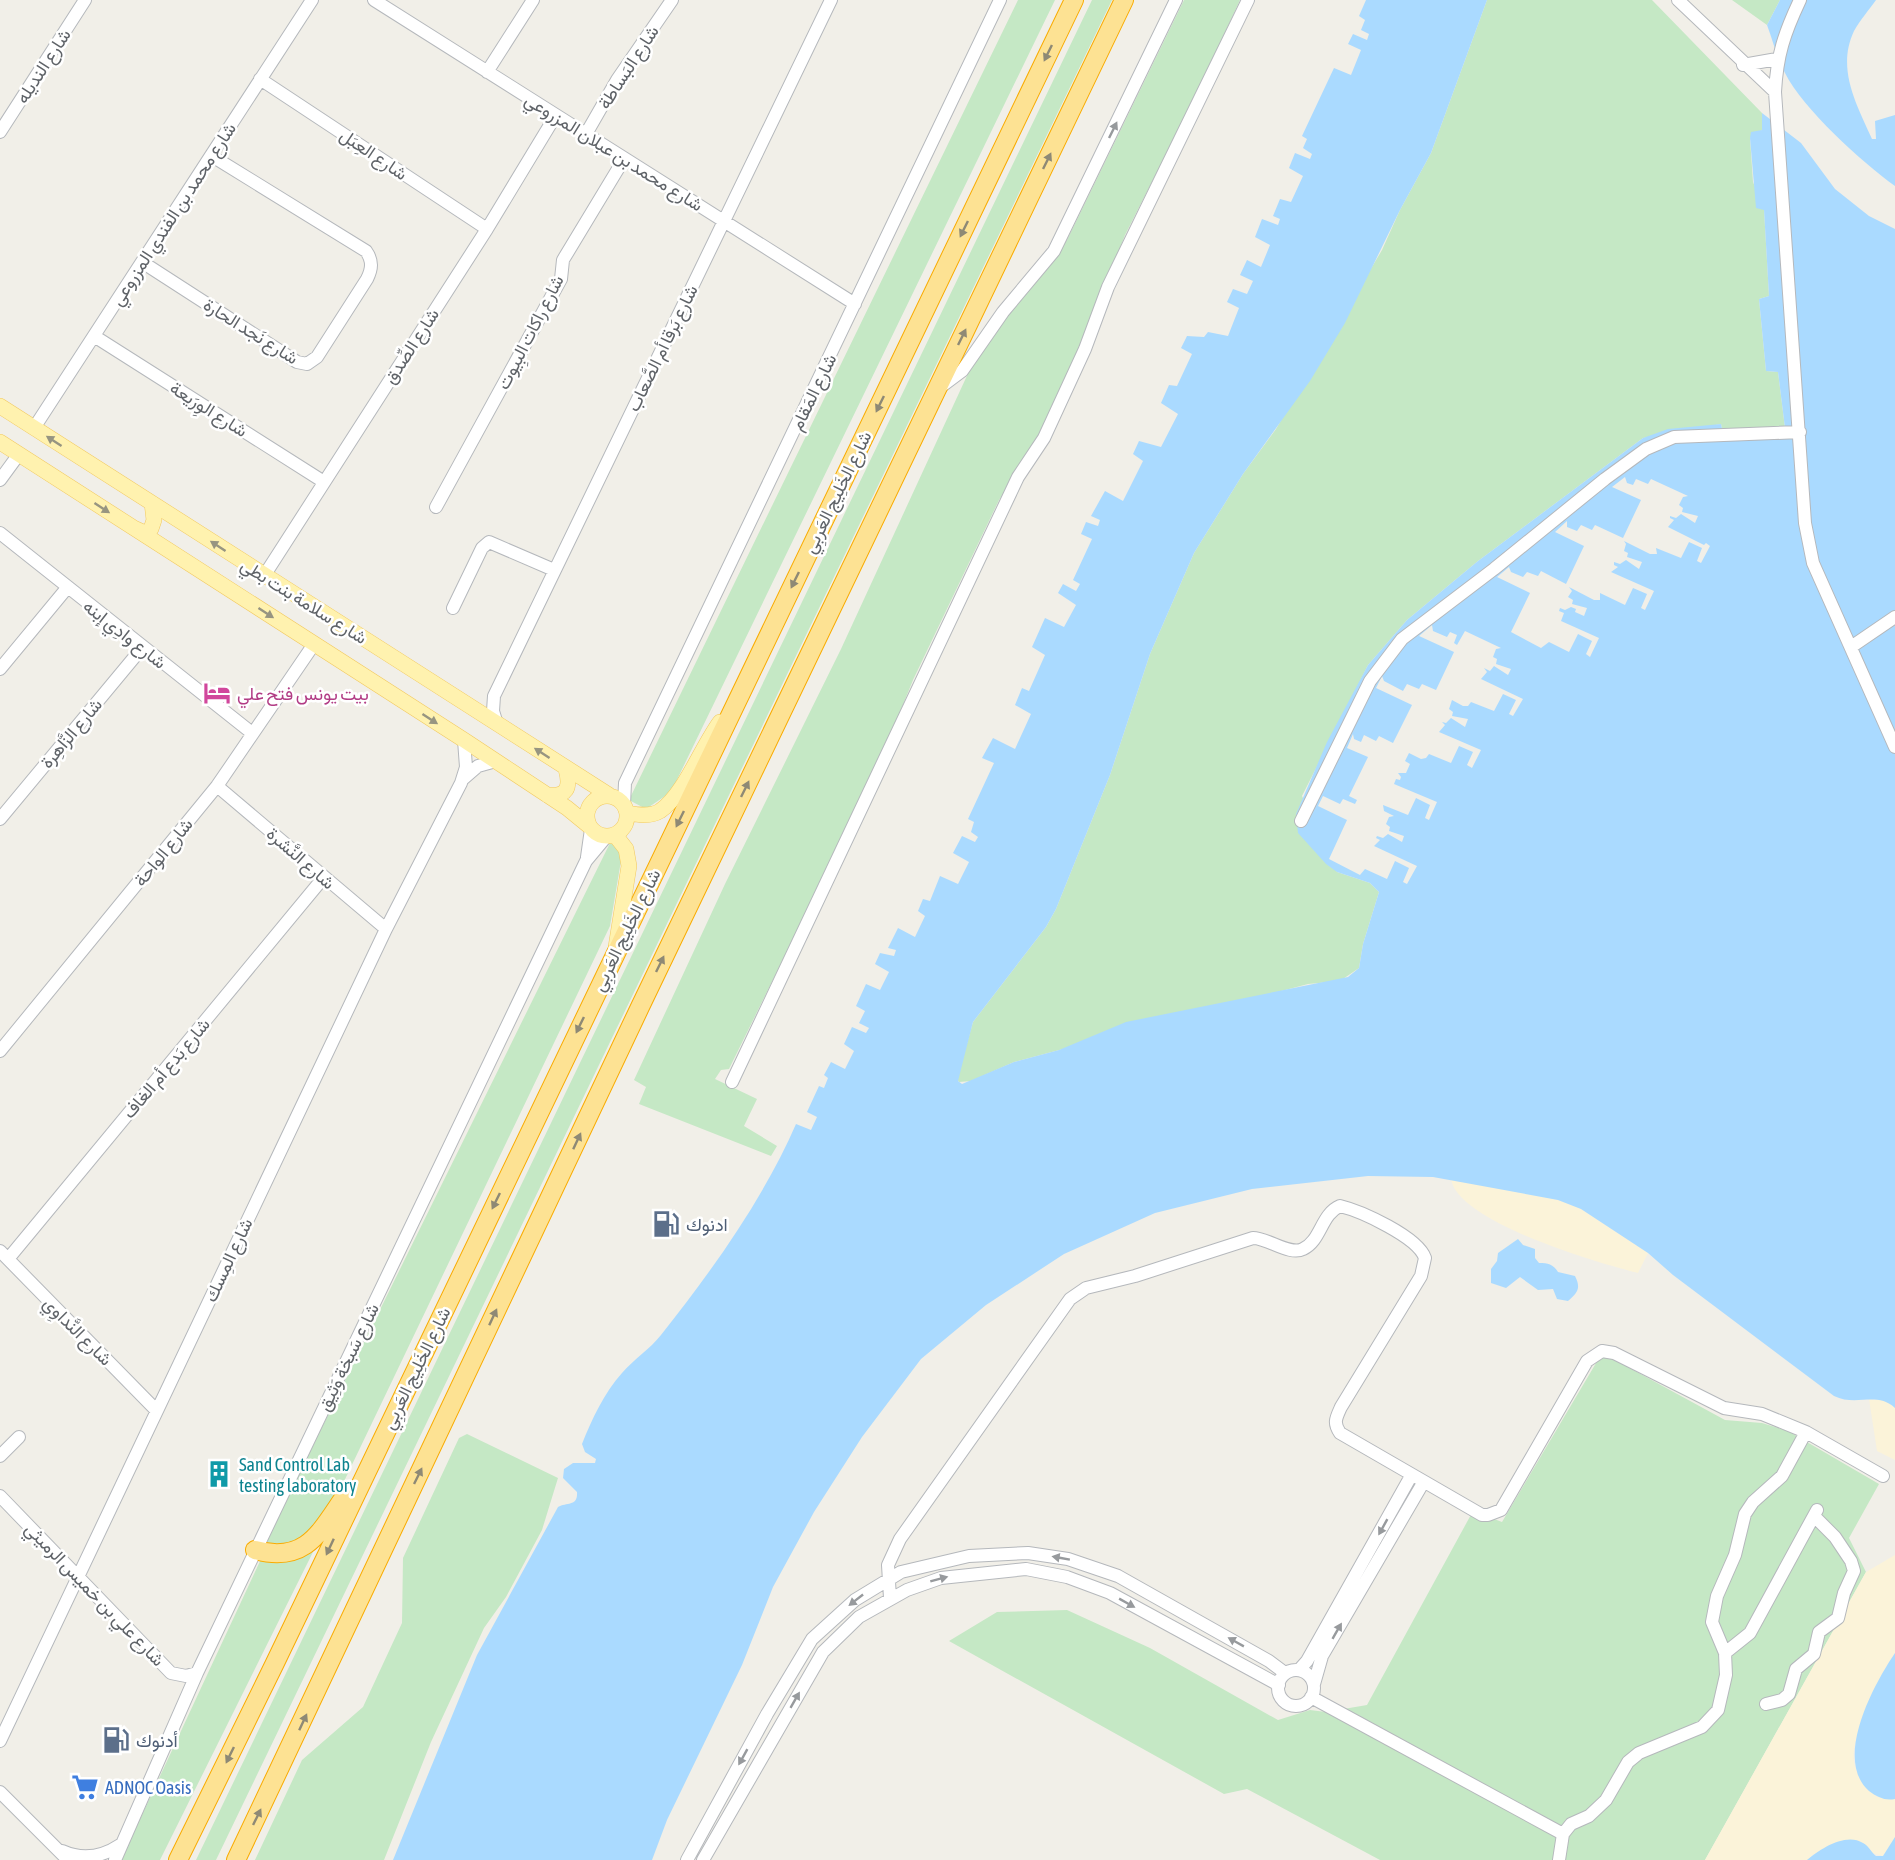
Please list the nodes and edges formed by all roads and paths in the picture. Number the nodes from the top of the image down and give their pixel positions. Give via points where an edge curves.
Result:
1 (85, 0) edge
2 (312, 0) edge
3 (374, 0) edge
4 (533, 0) edge
5 (672, 0) edge
6 (831, 0) edge
7 (999, 0) edge
8 (1074, 0) edge
9 (1124, 0) edge
10 (1176, 0) edge
11 (1248, 0) edge
12 (1678, 0) edge
13 (1800, 0) edge
14 (1777, 59) junction
15 (1743, 65) junction
16 (487, 72) junction
17 (261, 79) junction
18 (1775, 92) junction
19 (556, 115) junction
20 (0, 132) edge
21 (586, 134) junction
22 (212, 156) junction
23 (624, 159) junction
24 (723, 221) junction
25 (487, 230) junction
26 (142, 262) junction
27 (855, 304) junction
28 (94, 336) junction
29 (937, 389) junction
30 (0, 406) edge
31 (34, 428) junction
32 (1800, 432) junction
33 (0, 442) edge
34 (19, 454) junction
35 (0, 480) edge
36 (324, 482) junction
37 (152, 504) junction
38 (436, 507) dead end
39 (134, 528) junction
40 (0, 533) edge
41 (554, 570) junction
42 (264, 576) junction
43 (67, 588) junction
44 (453, 608) dead end
45 (1895, 617) edge
46 (314, 644) junction
47 (1851, 647) junction
48 (142, 648) junction
49 (0, 669) edge
50 (494, 696) junction
51 (471, 707) junction
52 (734, 709) junction
53 (497, 724) junction
54 (252, 733) junction
55 (464, 740) junction
56 (1895, 747) edge
57 (496, 761) junction
58 (566, 769) junction
59 (461, 783) junction
60 (625, 783) junction
61 (218, 786) junction
62 (546, 795) junction
63 (610, 796) junction
64 (626, 809) junction
65 (0, 819) edge
66 (1301, 821) dead end
67 (590, 828) junction
68 (611, 836) junction
69 (586, 861) junction
70 (324, 877) junction
71 (386, 930) junction
72 (615, 954) junction
73 (0, 1051) edge
74 (732, 1082) dead end
75 (4, 1255) edge
76 (156, 1410) junction
77 (1806, 1432) junction
78 (19, 1437) dead end
79 (374, 1455) junction
80 (0, 1456) edge
81 (1411, 1476) junction
82 (1883, 1476) dead end
83 (1423, 1483) junction
84 (0, 1496) edge
85 (255, 1550) junction
86 (80, 1578) junction
87 (887, 1579) junction
88 (890, 1598) junction
89 (1725, 1653) junction
90 (1299, 1670) junction
91 (197, 1673) junction
92 (1286, 1673) junction
93 (1314, 1684) junction
94 (1279, 1685) junction
95 (1311, 1697) junction
96 (1766, 1704) dead end
97 (0, 1740) edge
98 (0, 1792) edge
99 (1563, 1834) junction
100 (58, 1849) junction
101 (115, 1855) edge
102 (68, 1860) edge
103 (178, 1860) edge
104 (236, 1860) edge
105 (687, 1860) edge
106 (703, 1860) edge
107 (1559, 1860) edge

1 - 20 street, شارع النديله
2 - 17 street, شارع محمد بن الفندي المزروعي
3 - 16 street, شارع محمد بن عبلان المزروعي
4 - 16 street
5 - 21 street, شارع البَساطة via 617,80
6 - 24 street, شارع بَرقا أم الصَّعاب
7 - 27 street, شارع المَقام
8 -> 52 highway, شارع الخَلِيج العَربِي
29 -> 9 highway
29 -> 10 street via 962,371 1003,312 1054,251
11 - 74 street via 1108,287 1085,349 1044,438 1018,477
12 - 15 street
13 - 14 street via 1782,37
14 - 15 street
14 - 18 street
15 - 18 street
16 - 19 street, شارع محمد بن عبلان المزروعي
17 - 22 street, شارع محمد بن الفندي المزروعي
17 - 25 street, شارع العِبَل
18 - 32 street
19 - 21 street, شارع محمد بن عبلان المزروعي
19 - 25 street, شارع الصِّدق
21 - 23 street, شارع محمد بن عبلان المزروعي
22 - 26 street, شارع محمد بن الفندي المزروعي
22 - 26 street, شارع نَجد الحارة via 370,256 367,279 317,357 307,364 297,362
23 - 24 street, شارع محمد بن عبلان المزروعي
23 - 38 street, شارع راكات البِيوت via 563,260 561,279
24 - 27 street, شارع محمد بن عبلان المزروعي
24 - 41 street, شارع بَرقا أم الصَّعاب
25 - 36 street, شارع الصِّدق
26 - 28 street, شارع محمد بن الفندي المزروعي
27 - 60 street, شارع المَقام
28 - 31 street, شارع محمد بن الفندي المزروعي
28 - 36 street, شارع الوِرَيعة
104 -> 29 highway
30 - 31 main road, شارع سلامة بنت بطي
37 -> 31 main road, شارع سلامة بنت بطي
32 - 47 street via 1807,543
32 - 66 street via 1674,436 1646,449 1605,479 1401,639 1373,675
33 - 34 main road, شارع سلامة بنت بطي
34 - 35 street
34 -> 39 main road, شارع سلامة بنت بطي
36 - 42 street, شارع الصِّدق
37 - 39 main road via 151,529 145,533
42 -> 37 main road, شارع سلامة بنت بطي
39 -> 46 main road, شارع سلامة بنت بطي
40 - 43 street, شارع وادِي إبنه
41 - 44 street via 489,542 482,548
41 - 50 street, شارع بَرقا أم الصَّعاب
42 - 51 main road, شارع سلامة بنت بطي
43 - 48 street, شارع وادِي إبنه
43 - 49 street
45 - 47 street
46 - 54 street, شارع الواحة
46 -> 55 main road, شارع سلامة بنت بطي
47 - 56 street
48 - 54 street, شارع وادِي إبنه
48 - 65 street, شارع الزَّاهِرة
50 - 51 street
50 - 53 street
51 - 53 main road, شارع سلامة بنت بطي
52 - 64 main road via 721,720 664,808 651,815
52 -> 72 highway, شارع الخَلِيج العَربِي
58 -> 53 main road, شارع سلامة بنت بطي
54 - 61 street, شارع الواحة
55 - 57 main road, شارع سلامة بنت بطي
55 - 59 street, شارع المِسك via 466,767
57 - 59 street, شارع المِسك via 478,766
57 - 62 main road, شارع سلامة بنت بطي
58 - 62 main road via 569,786 565,792 559,796
58 - 63 main road, شارع سلامة بنت بطي
59 - 71 street, شارع المِسك
60 - 63 street, شارع المَقام
60 - 64 street, شارع المَقام
61 - 70 street, شارع النَّشرة
61 - 73 street, شارع الواحة
62 - 67 main road, شارع سلامة بنت بطي
63 - 64 main road
63 - 67 main road via 598,798 590,805 586,815
64 - 68 main road via 623,830
67 - 68 main road
67 - 69 street, شارع سَبخة وَثِيق
68 - 69 street, شارع سَبخة وَثِيق
68 - 72 main road via 626,849 629,866
69 - 85 street, شارع سَبخة وَثِيق
70 - 71 street, شارع النَّشرة
70 - 75 street, شارع بَدع أم الغاف
71 - 76 street, شارع المِسك
72 -> 79 highway, شارع الخَلِيج العَربِي
75 - 76 street, شارع النَّداوِي
76 - 86 street, شارع المِسك
77 - 82 street
77 - 83 street via 1762,1414 1724,1408 1614,1353 1602,1351 1587,1361 1498,1512 1482,1515
77 - 89 street via 1782,1476 1745,1514 1735,1556 1713,1610 1714,1630
78 - 80 street
79 - 85 highway via 311,1543 290,1554 272,1555
79 -> 103 highway, شارع الخَلِيج العَربِي
81 - 83 street
81 - 87 street via 1340,1433 1335,1420 1421,1276 1425,1258 1416,1243 1340,1206 1328,1214 1311,1244 1301,1251 1253,1238 1086,1288 1070,1299 900,1539 888,1565
81 -> 90 street
93 -> 83 street via 1322,1656
84 - 86 street, شارع علي بن خميس الرميثي
85 - 91 street, شارع سَبخة وَثِيق
86 - 91 street, شارع علي بن خميس الرميثي via 171,1673
86 - 97 street, شارع المِسك
87 - 88 street
92 -> 87 street via 1118,1576 1068,1559 1028,1553 969,1556
87 -> 105 street via 855,1600 812,1639
88 -> 94 street via 941,1578 979,1572 1026,1569 1067,1577 1110,1593
106 -> 88 street via 823,1652 859,1617
89 - 96 street via 1745,1639 1754,1626 1816,1513 1851,1561 1854,1576 1844,1593 1838,1618 1819,1632 1814,1654 1796,1669 1789,1694
89 - 99 street via 1722,1698 1712,1718 1702,1727 1639,1753 1620,1773 1606,1800
90 - 92 street
90 - 93 street via 1306,1672
91 - 101 street, شارع سَبخة وَثِيق
92 - 94 street
93 - 95 street
94 - 95 street via 1282,1699 1288,1703 1300,1705
95 - 99 street
98 - 100 street
99 - 107 street
100 - 101 street via 78,1857 111,1851
100 - 102 street

